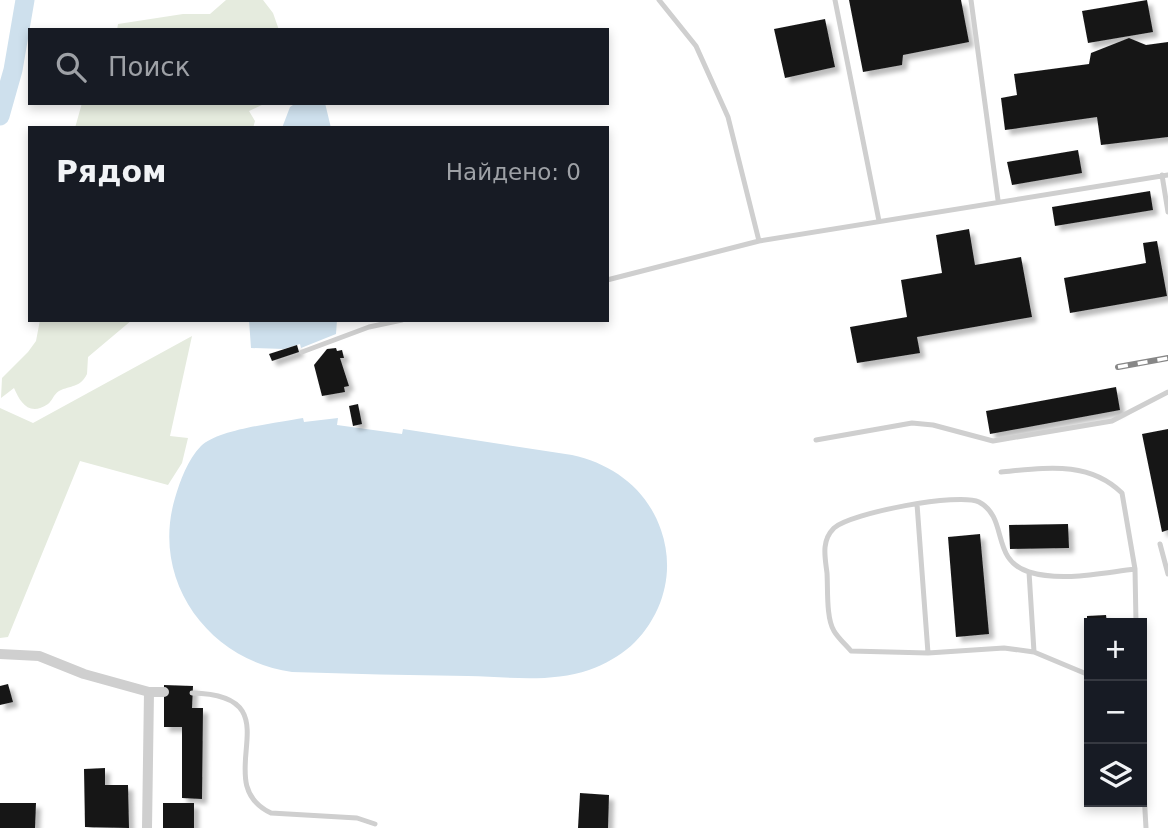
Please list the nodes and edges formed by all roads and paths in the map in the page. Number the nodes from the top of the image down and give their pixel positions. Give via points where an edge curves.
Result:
1 (659, 0) edge
2 (835, 0) edge
3 (971, 0) edge
4 (1165, 175) edge
5 (999, 200) junction
6 (1168, 212) edge
7 (879, 221) junction
8 (760, 241) junction
9 (609, 279) edge
10 (393, 322) edge
11 (302, 352) dead end
12 (1168, 392) edge
13 (816, 440) dead end
14 (1001, 472) dead end
15 (917, 504) junction
16 (1160, 544) dead end
17 (1135, 569) junction
18 (1029, 572) junction
19 (1168, 574) edge
20 (1136, 618) edge
21 (1034, 652) junction
22 (928, 653) junction
23 (0, 654) edge
24 (1084, 673) edge
25 (149, 692) junction
26 (164, 692) dead end
27 (192, 692) dead end
28 (1145, 807) edge
29 (375, 824) dead end
30 (147, 828) edge
31 (1146, 828) edge

1 - 8 lane via 696,46 728,117
2 - 7 lane
3 - 5 lane
4 - 5 lane
4 - 6 lane
5 - 7 lane
7 - 8 lane
8 - 9 lane
10 - 11 lane
12 - 13 lane via 1112,421 993,441 912,422
14 - 17 lane via 1061,467 1107,480 1122,493
15 - 18 lane via 980,502 997,527 1005,554 1013,565
15 - 22 lane
15 - 22 lane via 857,517 835,528 824,545 832,629 851,651
16 - 19 lane
17 - 18 lane via 1057,577
17 - 20 lane
18 - 21 lane
21 - 22 lane via 1004,648
21 - 24 lane
23 - 25 street via 39,656
25 - 26 street
25 - 30 street
27 - 29 lane via 230,697 241,705 246,719 246,789 259,807 271,813 357,818
28 - 31 lane

